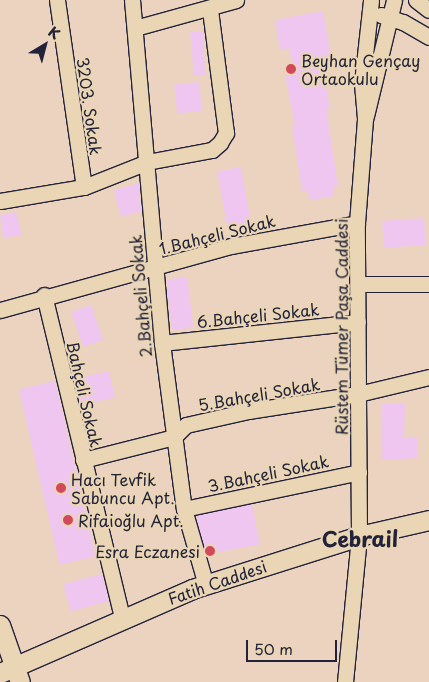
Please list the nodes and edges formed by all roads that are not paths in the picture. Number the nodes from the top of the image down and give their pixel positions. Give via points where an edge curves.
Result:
1 (57, 0) edge
2 (132, 0) edge
3 (236, 0) edge
4 (394, 0) edge
5 (371, 4) edge
6 (210, 8) junction
7 (390, 18) junction
8 (135, 28) junction
9 (429, 37) edge
10 (365, 118) junction
11 (147, 162) junction
12 (84, 187) junction
13 (0, 201) edge
14 (357, 222) junction
15 (154, 267) junction
16 (358, 284) junction
17 (429, 284) edge
18 (44, 295) junction
19 (0, 310) edge
20 (358, 322) junction
21 (162, 342) junction
22 (429, 377) edge
23 (358, 394) junction
24 (174, 437) junction
25 (83, 460) junction
26 (359, 472) junction
27 (184, 509) junction
28 (429, 520) edge
29 (359, 536) junction
30 (206, 585) junction
31 (122, 617) junction
32 (0, 625) edge
33 (11, 674) edge
34 (345, 682) edge

1 - 12 street, 3203. Sokak
2 - 8 street, 2.Bahçeli Sokak
3 - 6 street
4 - 7 street, Rüstem Tümer Paşa Caddesi
5 - 7 street
5 - 10 street, Rüstem Tümer Paşa Caddesi via 362,82
6 - 8 street
6 - 11 street via 226,133 212,150
7 - 9 street
7 - 10 street, Rüstem Tümer Paşa Caddesi
8 - 11 street, 2.Bahçeli Sokak
10 - 14 street, Rüstem Tümer Paşa Caddesi
11 - 12 street
11 - 15 street, 2.Bahçeli Sokak
12 - 13 street
14 - 15 street, 1.Bahçeli Sokak via 231,246
14 - 16 street, Rüstem Tümer Paşa Caddesi
15 - 18 street, 1.Bahçeli Sokak
15 - 21 street, 2.Bahçeli Sokak
16 - 17 street
16 - 20 street, Rüstem Tümer Paşa Caddesi
18 - 19 street, 1.Bahçeli Sokak
18 - 25 street, Bahçeli Sokak
20 - 21 street, 6.Bahçeli Sokak
20 - 23 street, Rüstem Tümer Paşa Caddesi
21 - 24 street, 2.Bahçeli Sokak
22 - 23 street, 5.Bahçeli Sokak
23 - 24 street, 5.Bahçeli Sokak via 248,411 186,425
23 - 26 street, Rüstem Tümer Paşa Caddesi
24 - 25 street, 5.Bahçeli Sokak
24 - 27 street, 2.Bahçeli Sokak
25 - 31 street, Bahçeli Sokak
26 - 27 street, 3.Bahçeli Sokak
26 - 29 street, Rüstem Tümer Paşa Caddesi
27 - 30 street, 2.Bahçeli Sokak
28 - 29 main road, Fatih Caddesi
29 - 30 main road, Fatih Caddesi
29 - 34 street, Rüstem Tümer Paşa Caddesi
30 - 31 main road, Fatih Caddesi
31 - 33 main road, Fatih Caddesi
32 - 33 main road

